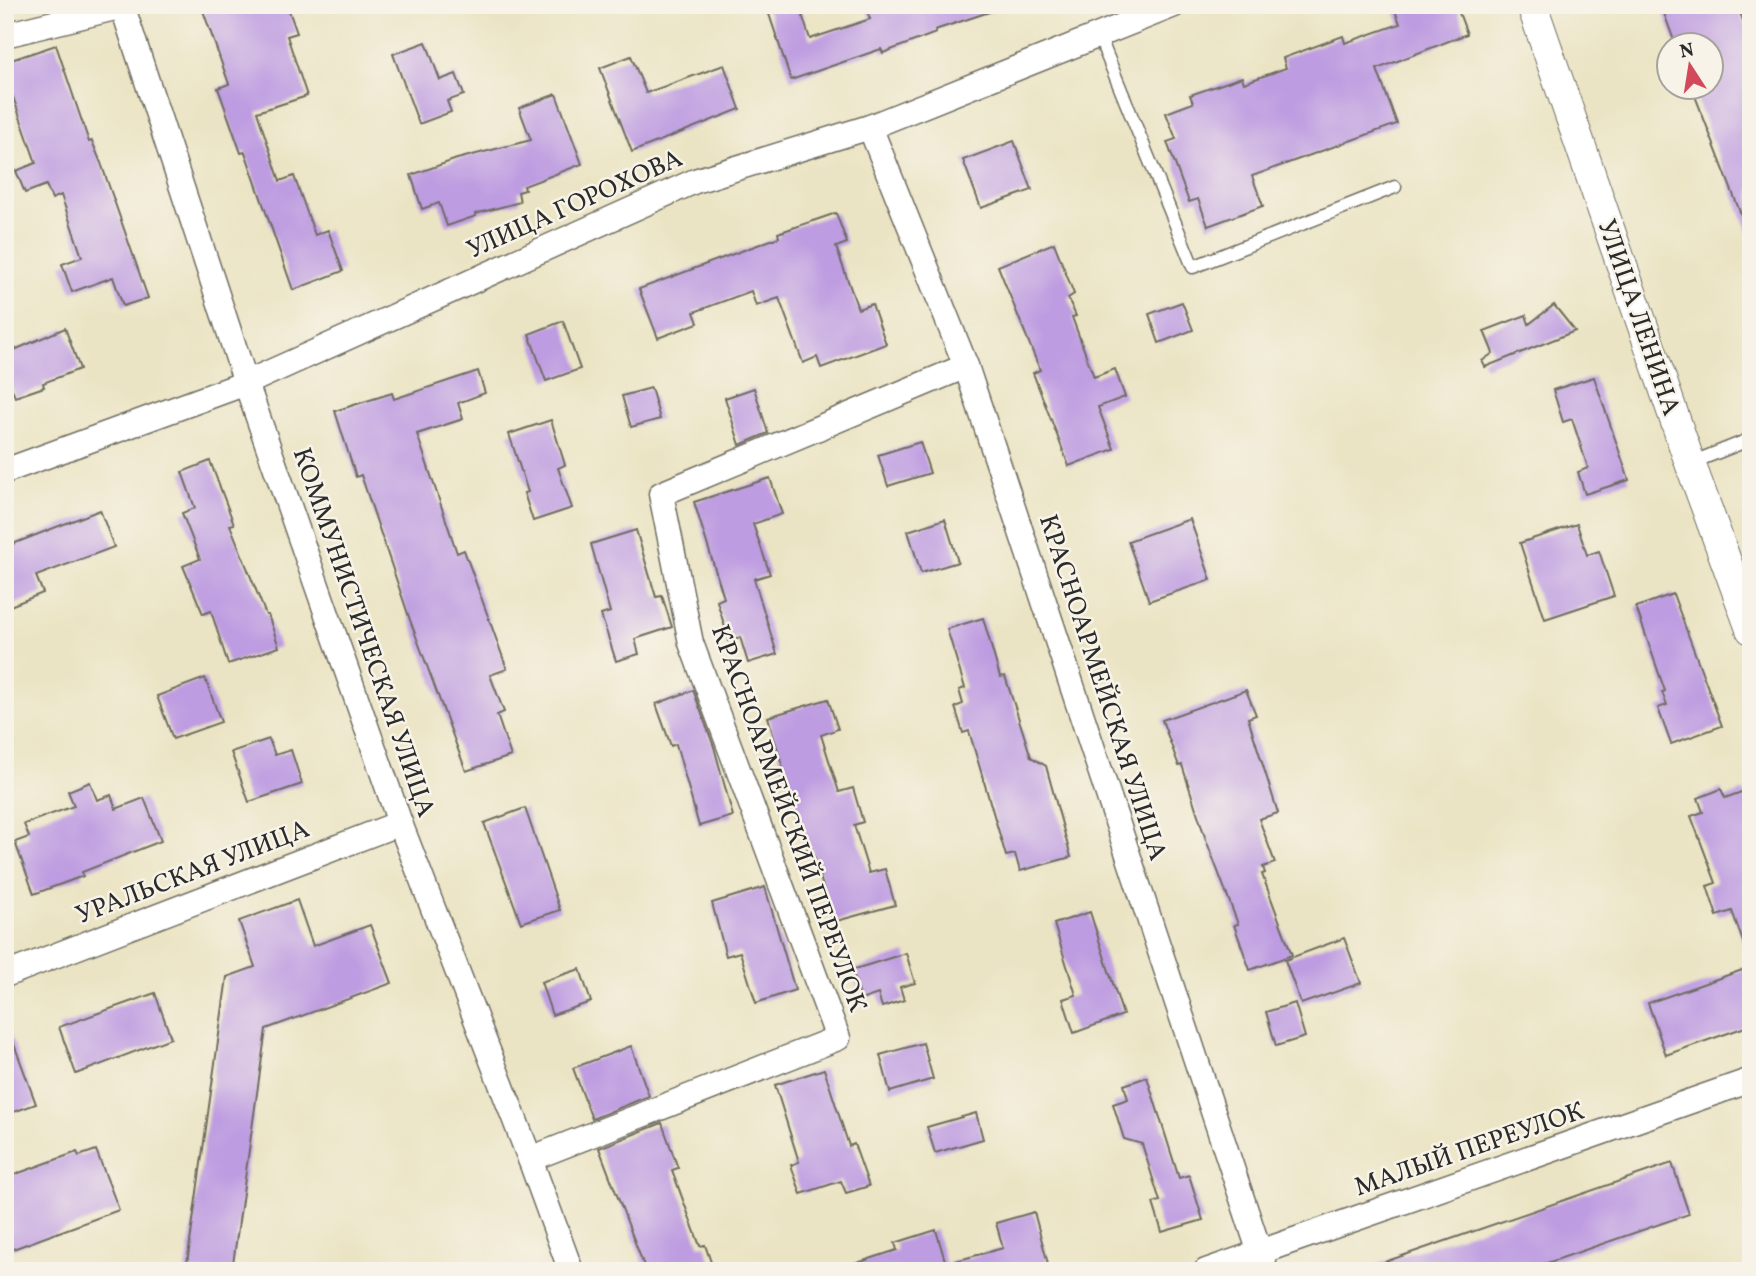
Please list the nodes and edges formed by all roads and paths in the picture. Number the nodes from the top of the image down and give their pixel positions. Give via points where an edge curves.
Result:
1 (1174, 5) edge
2 (1532, 5) edge
3 (123, 6) edge
4 (5, 35) edge
5 (1099, 36) junction
6 (870, 127) junction
7 (1395, 187) dead end
8 (966, 366) junction
9 (246, 383) junction
10 (1751, 439) edge
11 (1690, 463) junction
12 (5, 471) edge
13 (1751, 629) edge
14 (400, 822) junction
15 (5, 975) edge
16 (1751, 1080) edge
17 (530, 1159) junction
18 (1263, 1262) edge
19 (571, 1271) edge
20 (1206, 1271) edge

1 - 5 street, УЛИЦА ГОРОХОВА
2 - 11 street, УЛИЦА ЛЕНИНА
3 - 4 street
3 - 9 street, КОММУНИСТИЧЕСКАЯ УЛИЦА
5 - 6 street, УЛИЦА ГОРОХОВА
5 - 7 lane via 1193,267
6 - 8 street, КРАСНОАРМЕЙСКАЯ УЛИЦА
6 - 9 street, УЛИЦА ГОРОХОВА via 695,181
8 - 17 street, КРАСНОАРМЕЙСКИЙ ПЕРЕУЛОК via 661,494 691,643 838,1038
8 - 18 street, КРАСНОАРМЕЙСКАЯ УЛИЦА
9 - 12 street, УЛИЦА ГОРОХОВА
9 - 14 street, КОММУНИСТИЧЕСКАЯ УЛИЦА
10 - 11 lane
11 - 13 street, УЛИЦА ЛЕНИНА
14 - 15 street, УРАЛЬСКАЯ УЛИЦА
14 - 17 street, КОММУНИСТИЧЕСКАЯ УЛИЦА
16 - 18 street, МАЛЫЙ ПЕРЕУЛОК
17 - 19 street, КОММУНИСТИЧЕСКАЯ УЛИЦА
18 - 20 street, МАЛЫЙ ПЕРЕУЛОК

